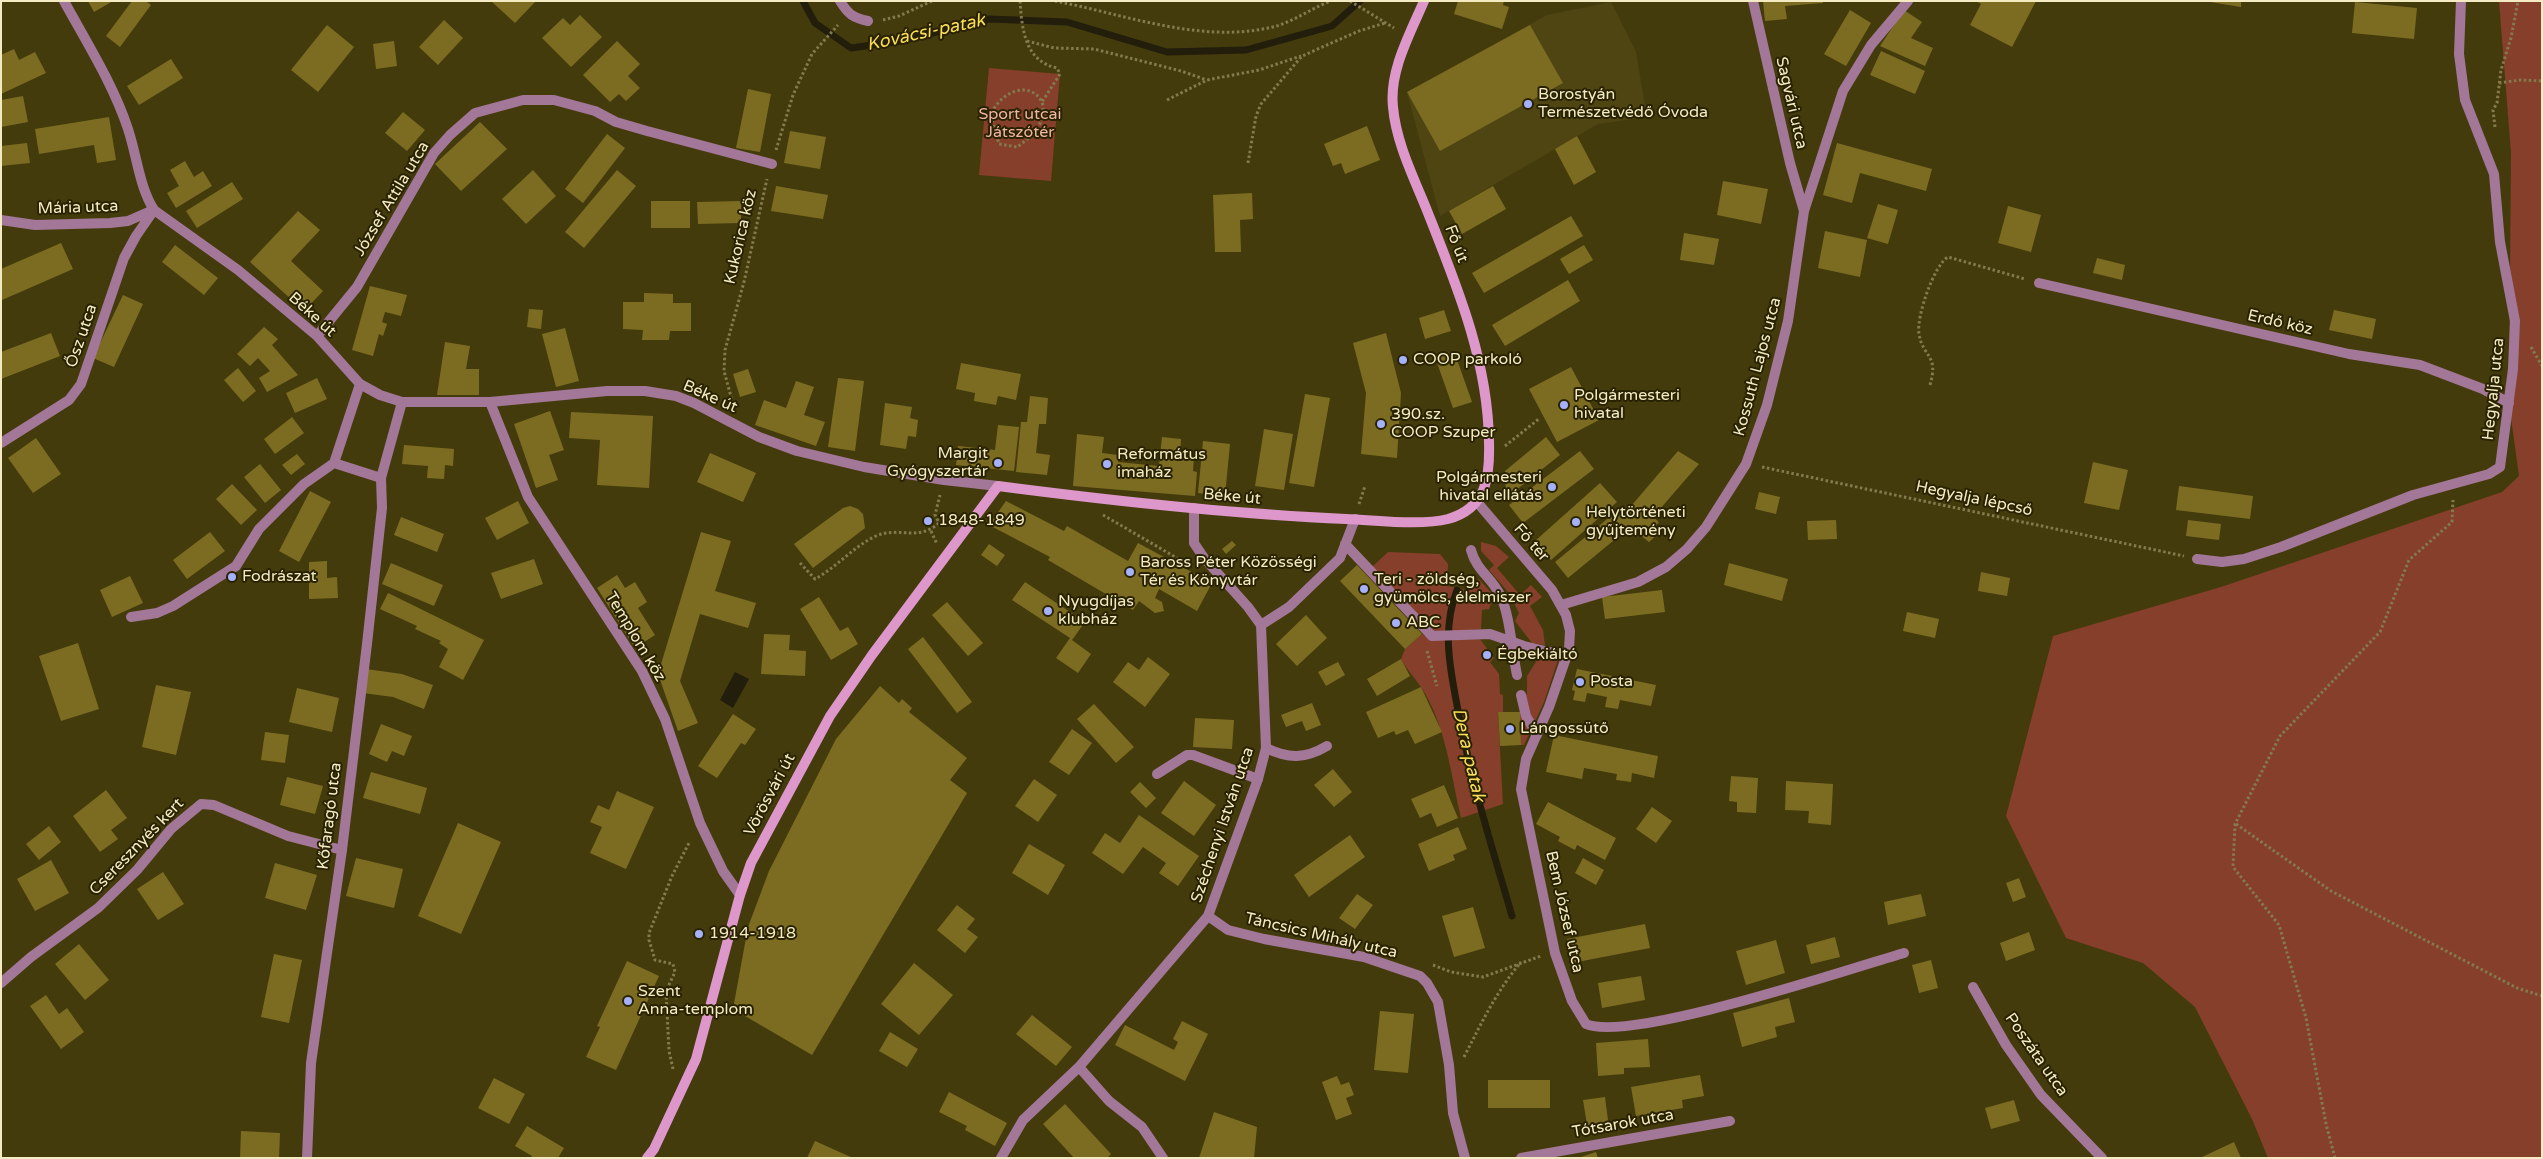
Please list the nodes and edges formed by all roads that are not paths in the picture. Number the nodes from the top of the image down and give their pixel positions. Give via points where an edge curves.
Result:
1 (64, 1) edge
2 (840, 1) edge
3 (1424, 1) edge
4 (1753, 1) edge
5 (1908, 1) edge
6 (2461, 1) edge
7 (868, 21) road end
8 (772, 164) road end
9 (154, 210) junction
10 (1804, 211) junction
11 (1, 220) edge
12 (2039, 283) road end
13 (317, 336) junction
14 (360, 384) junction
15 (402, 402) junction
16 (490, 402) junction
17 (2509, 403) junction
18 (1, 442) edge
19 (334, 463) junction
20 (381, 478) junction
21 (998, 486) junction
22 (1477, 502) junction
23 (1194, 508) junction
24 (1355, 519) junction
25 (1345, 544) junction
26 (1471, 550) dead end
27 (2197, 559) road end
28 (1561, 604) junction
29 (131, 617) dead end
30 (1261, 625) junction
31 (1510, 642) junction
32 (1567, 656) junction
33 (1517, 675) dead end
34 (1521, 695) dead end
35 (1537, 735) junction
36 (1327, 746) dead end
37 (1266, 748) junction
38 (1157, 774) dead end
39 (1258, 779) junction
40 (342, 850) junction
41 (740, 895) junction
42 (1208, 916) junction
43 (1904, 953) dead end
44 (1, 983) edge
45 (1973, 987) dead end
46 (1079, 1067) junction
47 (1730, 1121) dead end
48 (307, 1158) edge
49 (647, 1158) edge
50 (1001, 1158) edge
51 (1163, 1158) edge
52 (1464, 1158) edge
53 (1521, 1158) edge
54 (2102, 1158) edge

1 - 9 street, Béke út via 108,82 128,128 145,196
2 - 7 street via 849,14
3 - 22 main road, Fő út via 1397,69 1392,89 1393,108 1400,141 1462,300 1478,352 1489,414 1490,450 1486,487
4 - 10 street, Sagvári utca
5 - 10 street, Kossuth Lajos utca via 1871,45 1843,91
6 - 17 street, Hegyalja utca via 2459,54 2465,100 2494,174 2500,242 2515,321
8 - 13 street, József Attila utca via 616,122 595,111 554,100 523,100 474,113 434,153 357,288
9 - 11 street, Mária utca via 128,222 35,225
9 - 13 street, Béke út via 238,270
9 - 18 street, Ősz utca via 124,258 81,384 69,400
10 - 28 street, Kossuth Lajos utca via 1788,321 1767,405 1746,464 1706,527 1666,567 1638,582
12 - 17 street, Erdő köz via 2349,354 2420,365 2483,388
13 - 14 street, Béke út
14 - 15 street, Béke út
14 - 19 street
15 - 16 street, Béke út
15 - 20 street, Kőfaragó utca
16 - 21 street, Béke út via 607,391 646,391 676,396 797,451 840,462
16 - 41 street, Templom köz via 528,497 642,671 665,719 700,823 723,871
17 - 27 street, Hegyalja utca via 2500,466 2489,474 2413,495 2244,559 2222,562
19 - 20 street
19 - 29 street via 304,484 259,529 236,566 173,606 157,613
20 - 40 street, Kőfaragó utca via 380,527
21 - 23 main road, Béke út
21 - 41 main road, Vörösvári út via 830,716 751,863
22 - 24 main road, Béke út via 1448,519
22 - 28 street, Fő tér
23 - 24 main road, Béke út
23 - 30 street via 1194,543
24 - 25 street
25 - 30 street via 1340,558 1289,607
25 - 31 street via 1432,636 1490,634
26 - 31 street via 1476,566 1500,595
28 - 32 street, Bem József utca via 1570,631
30 - 37 street, Széchenyi István utca
31 - 32 street
31 - 33 street
32 - 35 street, Bem József utca
34 - 35 street via 1526,716
35 - 43 street, Bem József utca via 1524,765 1521,789 1524,811 1555,953 1572,1001 1586,1024 1612,1027 1678,1018
36 - 37 street via 1316,753 1295,758
37 - 39 street, Széchenyi István utca
38 - 39 street via 1187,755 1193,755
39 - 42 street, Széchenyi István utca
40 - 44 street, Cseresznyés kert via 288,836 214,805 201,804 171,829 98,908
40 - 48 street, Kőfaragó utca via 312,1063
41 - 49 main road, Vörösvári út via 706,1026 684,1088
42 - 46 street, Széchenyi István utca
42 - 52 street, Táncsics Mihály utca via 1228,930 1364,957 1420,976 1438,1002 1453,1113
45 - 54 street, Poszáta utca via 2006,1045 2041,1095
46 - 50 street, Széchenyi István utca via 1023,1120
46 - 51 street via 1110,1101 1142,1127
47 - 53 street, Tótsarok utca

